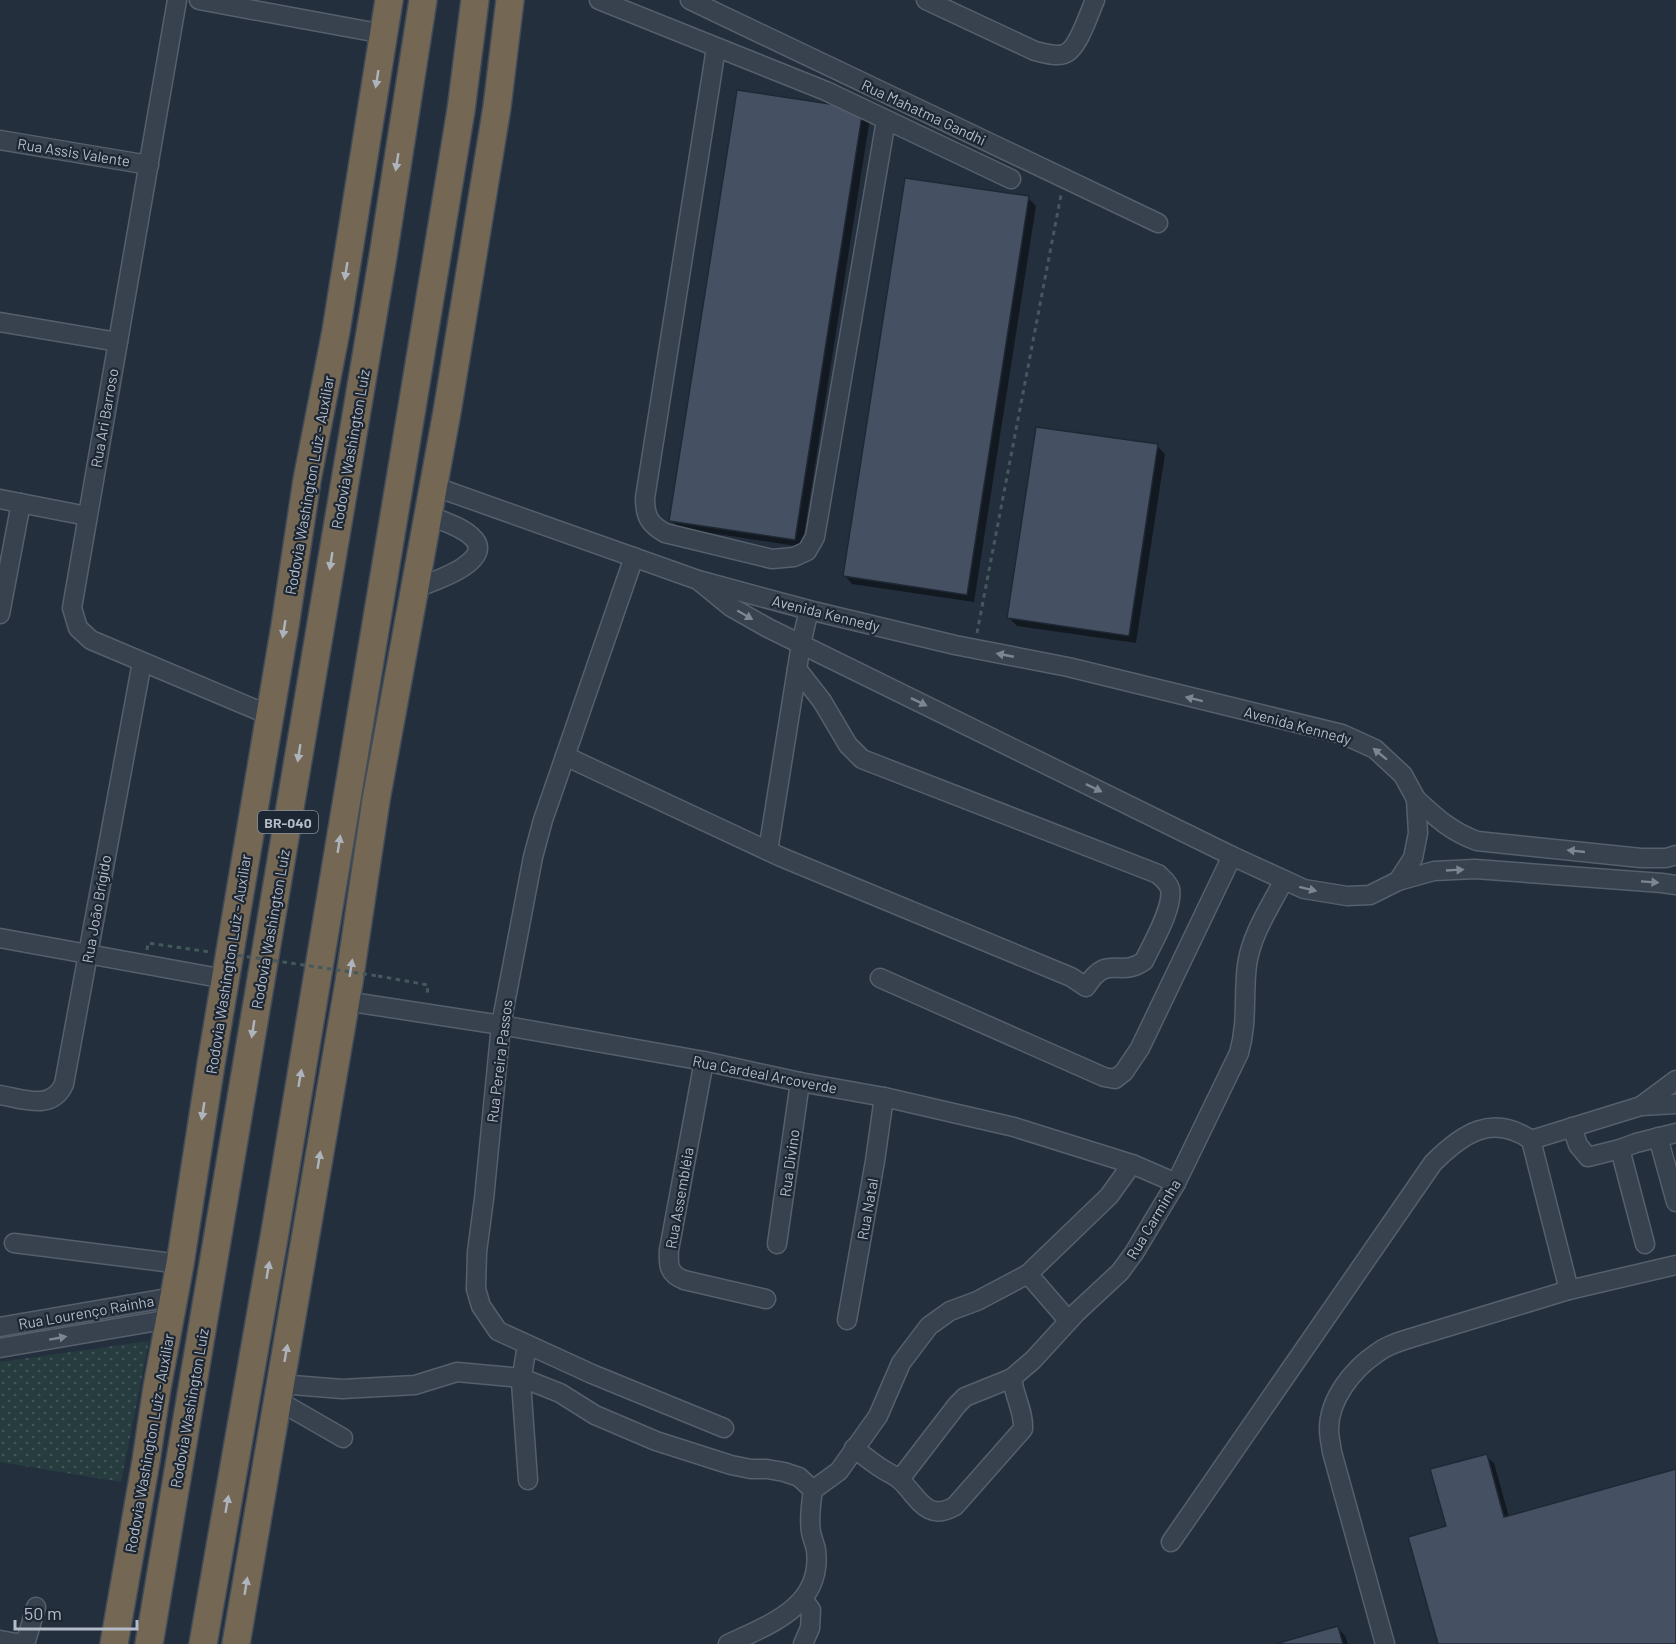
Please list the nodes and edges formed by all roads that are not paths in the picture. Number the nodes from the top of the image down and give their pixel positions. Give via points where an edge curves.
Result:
1 (177, 0) edge
2 (199, 0) edge
3 (389, 0) edge
4 (423, 0) edge
5 (475, 0) edge
6 (510, 0) edge
7 (598, 0) edge
8 (690, 0) edge
9 (926, 0) edge
10 (1095, 0) edge
11 (384, 34) junction
12 (716, 48) junction
13 (886, 120) junction
14 (0, 140) edge
15 (149, 165) junction
16 (1011, 179) dead end
17 (1158, 223) dead end
18 (0, 322) edge
19 (118, 342) junction
20 (433, 486) junction
21 (0, 499) edge
22 (21, 503) junction
23 (428, 515) junction
24 (87, 516) junction
25 (634, 557) junction
26 (698, 580) junction
27 (413, 590) junction
28 (809, 610) junction
29 (0, 614) edge
30 (801, 644) junction
31 (142, 662) junction
32 (797, 669) junction
33 (269, 715) junction
34 (565, 756) junction
35 (1416, 799) junction
36 (376, 800) junction
37 (768, 851) junction
38 (1676, 855) edge
39 (1232, 856) junction
40 (1284, 880) junction
41 (1398, 881) junction
42 (1676, 885) edge
43 (0, 938) edge
44 (88, 955) junction
45 (227, 967) junction
46 (318, 976) junction
47 (880, 978) dead end
48 (345, 1001) junction
49 (501, 1024) junction
50 (704, 1061) junction
51 (1676, 1080) edge
52 (801, 1082) junction
53 (0, 1095) edge
54 (884, 1097) junction
55 (1676, 1104) edge
56 (1641, 1106) junction
57 (1572, 1127) junction
58 (1667, 1135) edge
59 (1531, 1140) junction
60 (1620, 1149) junction
61 (1132, 1164) junction
62 (1176, 1183) junction
63 (1676, 1202) edge
64 (14, 1243) dead end
65 (777, 1244) dead end
66 (1646, 1244) dead end
67 (180, 1264) junction
68 (1676, 1265) edge
69 (1028, 1274) junction
70 (1569, 1290) junction
71 (766, 1299) dead end
72 (171, 1308) junction
73 (847, 1320) dead end
74 (1068, 1320) junction
75 (0, 1327) edge
76 (527, 1345) junction
77 (0, 1348) edge
78 (522, 1378) junction
79 (1012, 1378) junction
80 (279, 1392) junction
81 (724, 1428) dead end
82 (343, 1438) dead end
83 (854, 1448) junction
84 (900, 1479) junction
85 (528, 1480) dead end
86 (813, 1490) junction
87 (1171, 1542) dead end
88 (803, 1599) junction
89 (36, 1607) dead end
90 (0, 1640) edge
91 (114, 1644) edge
92 (149, 1644) edge
93 (204, 1644) edge
94 (236, 1644) edge
95 (728, 1644) edge
96 (803, 1644) edge
97 (1385, 1644) edge

1 - 15 street, Rua Ari Barroso
2 - 11 street
3 - 11 highway, Rodovia Washington Luiz - Auxiliar
4 -> 92 highway, Rodovia Washington Luiz / BR-040
46 -> 5 highway, BR-040 via 461,110
6 - 20 highway via 497,107
7 - 12 street
8 - 17 street, Rua Mahatma Gandhi
9 - 10 street via 1035,51 1053,55 1065,54 1075,45
11 -> 33 highway, Rodovia Washington Luiz - Auxiliar
12 - 13 street via 826,91
12 - 13 street via 645,498 648,521 665,533 772,559 807,551 815,537
13 - 16 street
14 - 15 street, Rua Assis Valente
15 - 19 street, Rua Ari Barroso
18 - 19 street
19 - 24 street, Rua Ari Barroso
20 - 23 highway
20 - 25 street, Avenida Kennedy
21 - 22 street
22 - 24 street
22 - 29 street
23 - 27 highway
23 - 27 street via 466,532 477,543 478,550 471,563
24 - 31 street, Rua Ari Barroso via 73,598 74,618 91,640
25 - 26 street, Avenida Kennedy
25 - 34 street, Rua Pereira Passos
26 - 28 street, Avenida Kennedy
26 -> 30 street, Avenida Kennedy via 739,612
27 - 36 highway
28 - 30 street
35 -> 28 street, Avenida Kennedy via 1403,775 1375,749 1342,734 1068,667
30 - 32 street
30 -> 39 street, Avenida Kennedy
31 - 33 street, Rua Ari Barroso
31 - 44 street, Rua João Brígido
32 - 37 street
32 - 37 street via 848,745 862,759 1158,874 1167,882 1170,903 1144,961 1130,968 1099,971 1086,987 1071,977
33 - 45 highway, Rodovia Washington Luiz - Auxiliar
34 - 37 street
34 - 49 street, Rua Pereira Passos via 533,857
38 -> 35 street via 1641,858 1477,841 1456,833
35 - 41 street, Avenida Kennedy via 1418,832 1413,858
36 - 46 highway
48 -> 36 highway
39 - 40 street, Avenida Kennedy
39 - 47 street via 1140,1048 1115,1079
40 -> 41 street, Avenida Kennedy via 1304,889 1347,896 1370,895
40 - 62 street, Rua Carminha via 1254,938 1247,963 1245,1033 1239,1053
41 -> 42 street via 1434,871 1475,869
43 - 44 street
44 - 45 street
44 - 53 street, Rua João Brígido via 60,1094 40,1102
45 -> 67 highway, Rodovia Washington Luiz - Auxiliar
93 -> 46 highway, BR-040
48 - 49 street, Rua Cardeal Arcoverde
80 -> 48 highway
49 - 50 street, Rua Cardeal Arcoverde
49 - 76 street, Rua Pereira Passos via 476,1289 481,1306 498,1331
50 - 52 street, Rua Cardeal Arcoverde
50 - 71 street, Rua Assembléia via 668,1263 671,1272 684,1280
51 - 56 street
52 - 54 street, Rua Cardeal Arcoverde
52 - 65 street, Rua Divino
54 - 61 street, Rua Cardeal Arcoverde via 1014,1127
54 - 73 street, Rua Natal
55 - 56 street
56 - 57 street
57 - 59 street
57 - 60 street via 1588,1158
58 - 60 street
58 - 63 street
59 - 70 street
59 - 87 street via 1500,1126 1477,1130 1453,1143 1433,1163
60 - 66 street
61 - 62 street, Rua Cardeal Arcoverde
61 - 69 street via 1109,1196
62 - 74 street, Rua Carminha via 1120,1272
64 - 67 street
67 - 72 highway, Rodovia Washington Luiz - Auxiliar
68 - 70 street
69 - 74 street
69 - 83 street via 950,1311 929,1326 901,1363 878,1416
70 - 97 street via 1394,1343 1377,1352 1341,1391 1329,1429 1332,1452
72 - 75 street, Rua Lourenço Rainha
77 -> 72 street, Rua Lourenço Rainha
72 - 91 highway, Rodovia Washington Luiz - Auxiliar
74 - 79 street, Rua Carminha
76 - 78 street
76 - 81 street, Rua Pereira Passos
78 - 80 street via 457,1372 415,1385
78 - 85 street
78 - 86 street via 656,1441 731,1465 784,1472
79 - 84 street, Rua Carminha via 965,1397
79 - 84 street via 1023,1429 955,1506 939,1513 931,1510
80 - 82 street
94 -> 80 highway
83 - 84 street
83 - 86 street via 839,1471
86 - 88 street via 811,1532 816,1551 815,1573
88 - 95 street via 778,1621
88 - 96 street via 811,1610 810,1628
89 - 90 street via 26,1641

